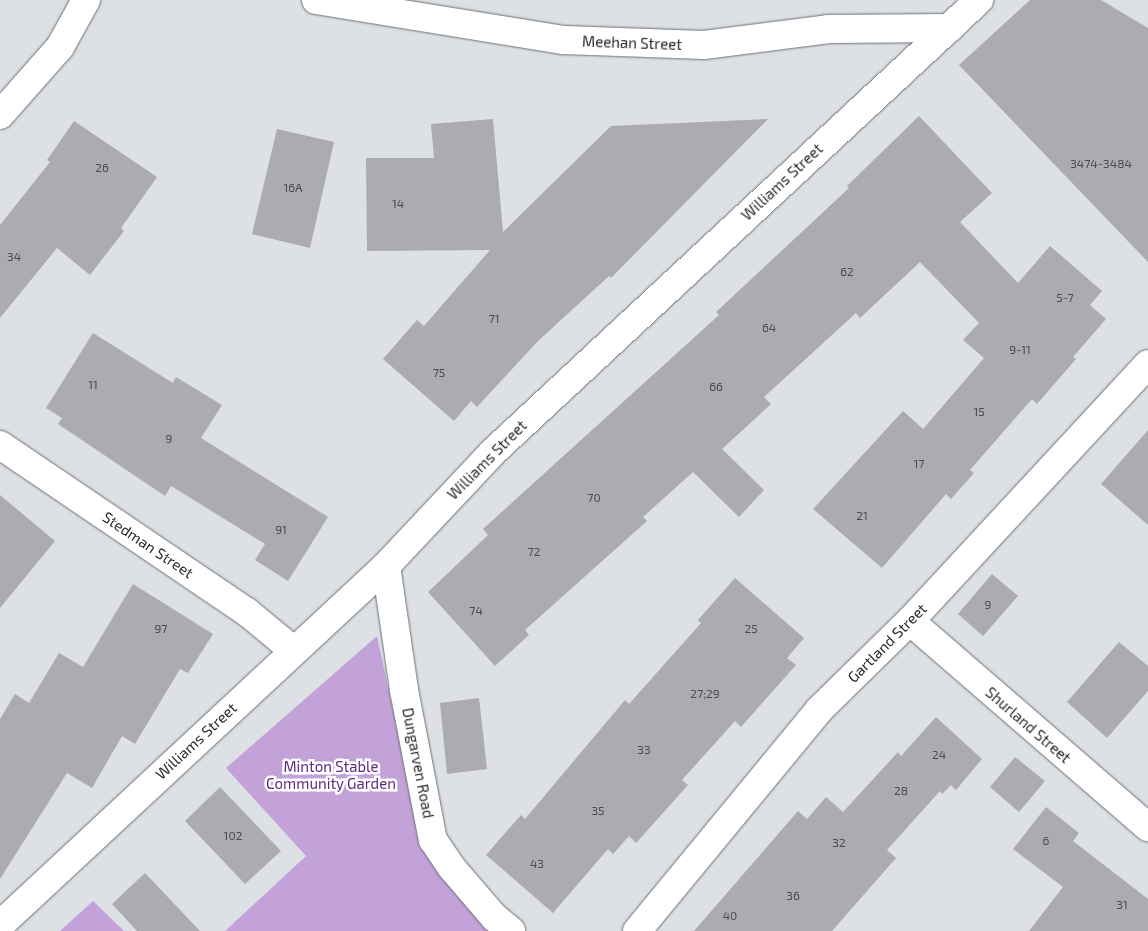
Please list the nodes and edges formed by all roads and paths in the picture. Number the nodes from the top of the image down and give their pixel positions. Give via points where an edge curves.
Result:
1 (86, 0) edge
2 (316, 0) edge
3 (979, 0) edge
4 (950, 28) junction
5 (0, 115) edge
6 (1148, 364) edge
7 (0, 445) edge
8 (386, 566) junction
9 (910, 621) junction
10 (292, 650) junction
11 (1148, 827) edge
12 (0, 925) edge
13 (511, 931) edge
14 (637, 931) edge

1 - 5 street via 60,47
2 - 4 street, Meehan Street via 564,40 704,46 829,30
3 - 4 street, Williams Street
4 - 8 street, Williams Street via 493,452
6 - 9 street, Gartland Street
7 - 10 street, Stedman Street via 247,612
8 - 10 street, Williams Street
8 - 13 street, Dungarven Road via 404,690 433,840 452,868 494,917
9 - 11 street, Shurland Street
9 - 14 street, Gartland Street via 819,710
10 - 12 street, Williams Street

